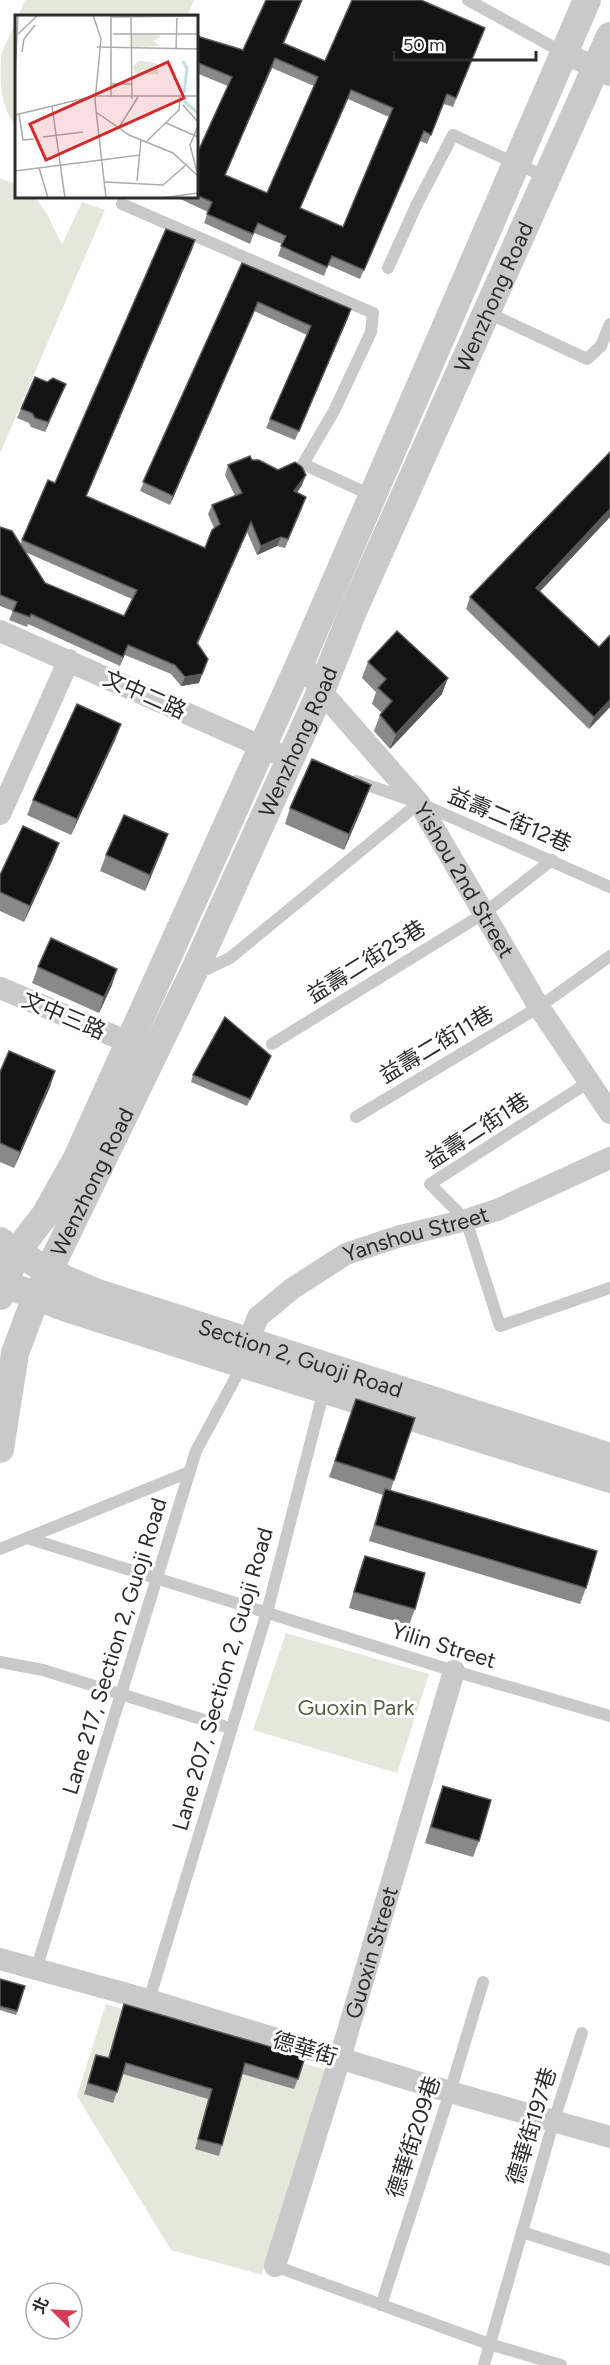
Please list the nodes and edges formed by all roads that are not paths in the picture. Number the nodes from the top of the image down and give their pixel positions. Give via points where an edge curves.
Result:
1 (468, 0) edge
2 (587, 0) edge
3 (610, 36) edge
4 (565, 53) junction
5 (603, 71) edge
6 (518, 163) junction
7 (546, 177) junction
8 (122, 204) dead end
9 (388, 268) dead end
10 (486, 312) junction
11 (610, 324) edge
12 (386, 502) junction
13 (0, 631) edge
14 (69, 660) junction
15 (301, 661) junction
16 (321, 691) junction
17 (263, 746) junction
18 (295, 760) junction
19 (341, 776) edge
20 (419, 803) junction
21 (0, 814) edge
22 (552, 860) junction
23 (610, 887) edge
24 (483, 914) junction
25 (610, 956) edge
26 (197, 965) junction
27 (0, 988) edge
28 (539, 1007) junction
29 (128, 1042) junction
30 (272, 1044) dead end
31 (589, 1082) junction
32 (610, 1113) edge
33 (356, 1117) dead end
34 (610, 1158) edge
35 (466, 1220) junction
36 (9, 1246) edge
37 (49, 1272) junction
38 (1, 1286) edge
39 (610, 1288) edge
40 (36, 1297) junction
41 (245, 1353) junction
42 (327, 1379) junction
43 (0, 1449) edge
44 (610, 1457) edge
45 (189, 1472) junction
46 (610, 1479) edge
47 (27, 1538) junction
48 (0, 1549) edge
49 (157, 1579) junction
50 (267, 1612) junction
51 (0, 1662) edge
52 (454, 1671) junction
53 (120, 1695) junction
54 (610, 1716) edge
55 (230, 1728) junction
56 (0, 1959) edge
57 (36, 1970) junction
58 (483, 1982) dead end
59 (149, 2000) junction
60 (582, 2033) dead end
61 (340, 2058) junction
62 (450, 2092) junction
63 (554, 2120) junction
64 (610, 2137) edge
65 (522, 2232) junction
66 (610, 2260) edge
67 (275, 2266) joint
68 (381, 2305) junction
69 (489, 2344) junction
70 (483, 2365) edge
71 (561, 2365) edge

1 - 4 lane
2 - 4 street, Wenzhong Road
3 - 5 street, Wenzhong Road
4 - 5 street
4 - 6 street, Wenzhong Road
5 - 7 street, Wenzhong Road
6 - 7 lane
6 - 9 lane via 453,135
6 - 12 street, Wenzhong Road
7 - 10 street, Wenzhong Road
8 - 12 lane via 373,313 371,332 334,411 303,464
10 - 11 lane via 587,358 601,346
10 - 12 street, Wenzhong Road
12 - 15 street, Wenzhong Road
12 - 16 street, Wenzhong Road via 353,611
13 - 14 street, 文中二路
14 - 17 street, 文中二路
14 - 21 street
15 - 16 street, Yishou 2nd Street
15 - 17 street, Wenzhong Road
16 - 18 street, Wenzhong Road
16 - 20 street, Yishou 2nd Street
17 - 18 street, 文中二路
17 - 29 street, Wenzhong Road
18 - 26 street, Wenzhong Road
19 - 20 lane, 益壽二街12巷
20 - 22 lane, 益壽二街12巷
20 - 24 street, Yishou 2nd Street
20 - 26 lane via 230,958 207,969
22 - 23 lane, 益壽二街12巷
22 - 24 lane, 益壽二街25巷
24 - 28 street, Yishou 2nd Street
24 - 30 lane, 益壽二街25巷
25 - 28 lane
26 - 37 street, Wenzhong Road
27 - 29 street, 文中三路
28 - 31 street, Yishou 2nd Street
28 - 33 lane, 益壽二街11巷
29 - 36 street, Wenzhong Road via 77,1158 45,1215
31 - 32 street, Yishou 2nd Street
31 - 35 lane, 益壽二街1巷 via 430,1184
34 - 35 street, Yanshou Street
35 - 39 lane via 500,1326
35 - 41 street, Yanshou Street via 346,1254 293,1288 258,1317
36 - 37 street, Section 2, Guoji Road
36 - 38 street, Wenzhong Road
37 - 40 street, Wenzhong Road
37 - 41 street, Section 2, Guoji Road
38 - 40 street, Section 2, Guoji Road
40 - 41 street, Section 2, Guoji Road
40 - 43 street, Wenzhong Road via 15,1353
41 - 42 street, Section 2, Guoji Road
41 - 45 lane, Lane 217, Section 2, Guoji Road
42 - 44 street, Section 2, Guoji Road
42 - 46 street, Section 2, Guoji Road
42 - 50 lane, Lane 207, Section 2, Guoji Road
45 - 47 lane
45 - 49 lane, Lane 217, Section 2, Guoji Road
47 - 48 lane
47 - 49 lane, Yilin Street
49 - 50 lane, Yilin Street
49 - 53 lane, Lane 217, Section 2, Guoji Road
50 - 52 lane, Yilin Street
50 - 55 lane, Lane 207, Section 2, Guoji Road
51 - 53 lane via 43,1670
52 - 54 lane, Yilin Street
52 - 61 street, Guoxin Street
53 - 55 lane
53 - 57 lane, Lane 217, Section 2, Guoji Road
55 - 59 lane, Lane 207, Section 2, Guoji Road
56 - 57 street, 德華街
57 - 59 street, 德華街
58 - 62 lane, 德華街209巷
59 - 61 street, 德華街
60 - 63 lane, 德華街197巷
61 - 62 street, 德華街
61 - 67 street, Guoxin Street
62 - 63 street, 德華街
62 - 68 lane, 德華街209巷
63 - 64 street, 德華街
63 - 65 lane, 德華街197巷
65 - 66 lane
65 - 69 lane, 德華街197巷
67 - 68 lane
68 - 69 lane
69 - 70 lane, 德華街197巷
69 - 71 lane

